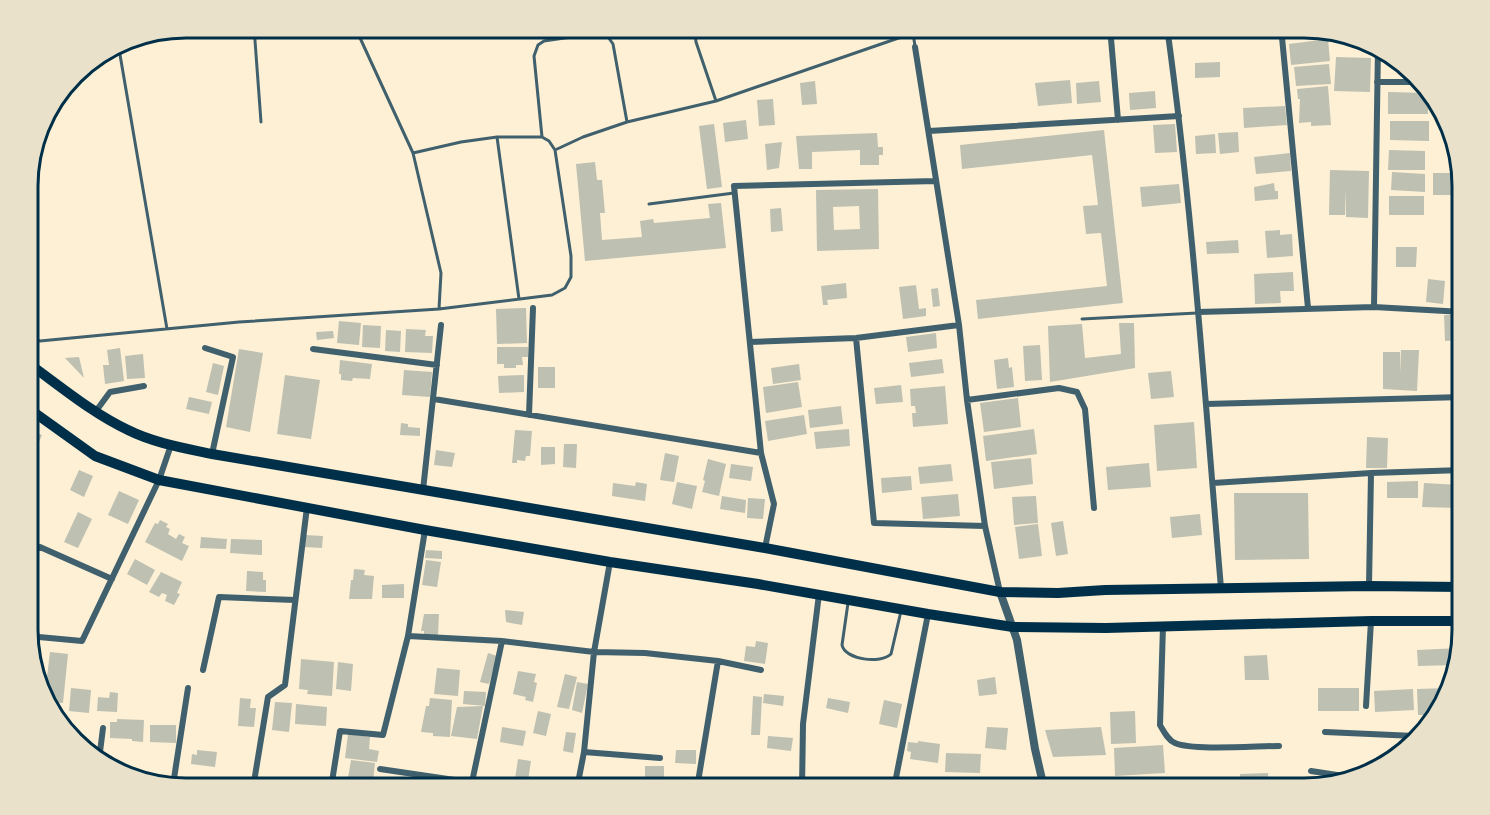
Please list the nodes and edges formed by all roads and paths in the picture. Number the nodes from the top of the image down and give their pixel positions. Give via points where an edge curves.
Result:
1 (255, 38) edge
2 (361, 38) edge
3 (564, 38) edge
4 (609, 38) edge
5 (696, 38) edge
6 (899, 38) edge
7 (914, 38) edge
8 (1111, 38) edge
9 (1168, 38) edge
10 (1282, 38) edge
11 (915, 47) joint
12 (120, 53) edge
13 (1378, 56) edge
14 (1377, 82) junction
15 (1410, 82) edge
16 (716, 101) junction
17 (1179, 116) junction
18 (1118, 120) junction
19 (261, 122) dead end
20 (627, 122) junction
21 (929, 131) junction
22 (542, 136) junction
23 (497, 137) junction
24 (555, 150) junction
25 (413, 153) junction
26 (936, 181) junction
27 (734, 190) junction
28 (649, 204) dead end
29 (519, 299) junction
30 (1374, 307) junction
31 (533, 308) dead end
32 (1308, 308) junction
33 (439, 309) junction
34 (1453, 311) edge
35 (1198, 312) junction
36 (1082, 319) dead end
37 (441, 325) dead end
38 (959, 325) junction
39 (167, 329) junction
40 (856, 338) junction
41 (38, 340) edge
42 (750, 342) junction
43 (205, 348) dead end
44 (313, 349) dead end
45 (437, 365) junction
46 (38, 370) edge
47 (144, 386) dead end
48 (1453, 396) edge
49 (434, 399) junction
50 (967, 400) junction
51 (1206, 404) junction
52 (96, 411) junction
53 (38, 415) edge
54 (529, 415) junction
55 (171, 445) junction
56 (761, 453) junction
57 (212, 454) junction
58 (1453, 470) edge
59 (1371, 473) junction
60 (159, 480) junction
61 (1213, 483) junction
62 (423, 490) junction
63 (307, 507) junction
64 (1094, 508) dead end
65 (985, 526) junction
66 (425, 530) junction
67 (38, 548) edge
68 (765, 548) junction
69 (610, 562) junction
70 (112, 579) junction
71 (1369, 586) junction
72 (1453, 587) edge
73 (1221, 588) junction
74 (1000, 592) junction
75 (819, 594) junction
76 (295, 600) junction
77 (849, 600) junction
78 (901, 609) junction
79 (928, 615) junction
80 (1371, 621) junction
81 (1453, 621) edge
82 (1163, 626) junction
83 (1013, 627) junction
84 (408, 636) junction
85 (38, 637) edge
86 (502, 641) junction
87 (594, 652) junction
88 (718, 661) junction
89 (203, 670) dead end
90 (760, 670) dead end
91 (188, 688) dead end
92 (1366, 706) dead end
93 (103, 728) dead end
94 (1325, 732) dead end
95 (1407, 736) edge
96 (1279, 746) dead end
97 (100, 751) edge
98 (584, 752) junction
99 (660, 758) dead end
100 (380, 769) dead end
101 (1311, 771) dead end
102 (1334, 775) edge
103 (174, 777) edge
104 (802, 777) edge
105 (896, 777) edge
106 (1042, 777) edge
107 (255, 778) edge
108 (333, 778) edge
109 (442, 778) edge
110 (473, 778) edge
111 (579, 778) edge
112 (699, 778) edge

1 - 19 lane
2 - 25 lane
3 - 22 lane via 543,41 534,56
4 - 20 lane
5 - 16 lane
6 - 16 lane
7 - 11 lane
8 - 18 street
9 - 17 street
10 - 32 street
11 - 21 street
12 - 39 lane
13 - 14 street
14 - 15 street
14 - 30 street
16 - 20 lane
17 - 18 street
17 - 35 street
18 - 21 street
20 - 24 lane
21 - 26 street
22 - 23 lane
22 - 24 lane
23 - 25 lane
23 - 29 lane
24 - 29 lane via 571,277 565,288 552,295
25 - 33 lane via 441,273
26 - 27 street
26 - 38 street
27 - 28 lane
27 - 42 street
29 - 33 lane
30 - 32 street
30 - 34 street
31 - 54 street
32 - 35 street
33 - 39 lane
35 - 36 lane
35 - 51 street
37 - 45 street
38 - 40 street
38 - 50 street
39 - 41 lane
40 - 42 street
40 - 65 street via 874,523
42 - 56 street
43 - 57 street via 233,357
44 - 45 street
45 - 49 street
46 - 52 main road
47 - 52 street via 110,392
48 - 51 street
49 - 54 street
49 - 62 street
50 - 64 street via 1059,388 1077,392 1085,409
50 - 65 street
51 - 61 street
52 - 55 main road via 128,430
53 - 60 main road via 95,456
54 - 56 street
55 - 57 main road
55 - 60 street
56 - 68 street via 774,504
57 - 62 main road
58 - 59 street
59 - 61 street
59 - 71 street
60 - 63 main road
60 - 70 street
61 - 73 street
62 - 68 main road
63 - 66 main road
63 - 76 street
65 - 74 street
66 - 69 main road
66 - 84 street
67 - 70 street
68 - 74 main road
69 - 75 main road
69 - 87 street
70 - 85 street via 82,641
71 - 72 main road
71 - 73 main road
73 - 74 main road
74 - 83 street
75 - 77 main road
75 - 104 street via 803,724
76 - 89 street via 219,597
76 - 107 street via 285,685 268,697
77 - 78 main road
77 - 78 lane via 843,650 864,658 886,659 891,654
78 - 79 main road
79 - 83 main road
79 - 105 street
80 - 81 main road
80 - 82 main road
80 - 92 street
82 - 83 main road
82 - 96 street via 1160,725 1165,734 1173,742 1189,746
83 - 106 street
84 - 86 street
84 - 108 street via 383,735 340,731
86 - 87 street
86 - 110 street
87 - 88 street
87 - 98 street
88 - 90 street
88 - 112 street
91 - 103 street
93 - 97 street
94 - 95 street
98 - 99 street
98 - 111 street
100 - 109 street
101 - 102 street

